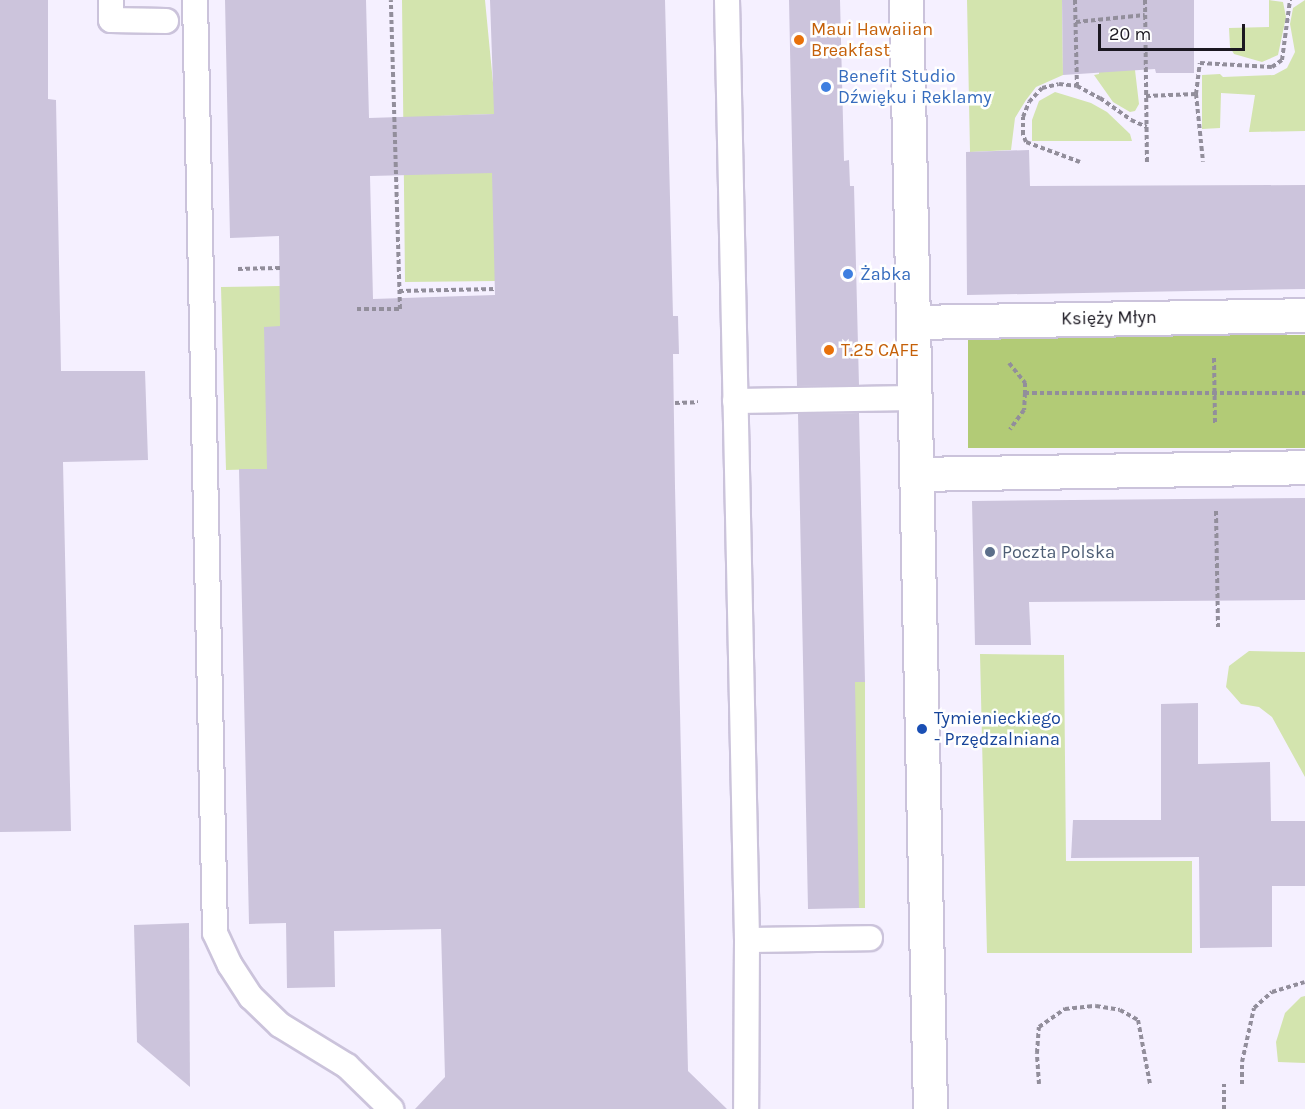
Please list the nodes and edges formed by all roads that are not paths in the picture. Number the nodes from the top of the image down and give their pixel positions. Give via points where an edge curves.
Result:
1 (111, 0) edge
2 (195, 0) edge
3 (727, 0) edge
4 (906, 0) edge
5 (166, 21) dead end
6 (1305, 315) edge
7 (913, 322) junction
8 (915, 398) junction
9 (735, 401) junction
10 (1305, 467) edge
11 (916, 474) junction
12 (870, 938) dead end
13 (747, 940) junction
14 (391, 1109) edge
15 (746, 1109) edge
16 (930, 1109) edge

1 - 5 lane via 111,20
2 - 14 lane via 215,933 251,997 280,1025 347,1066
3 - 9 lane
4 - 7 street
6 - 7 street, Księży Młyn
7 - 8 street
8 - 9 lane
8 - 11 street
9 - 13 lane
10 - 11 street
11 - 16 street
12 - 13 lane
13 - 15 lane

